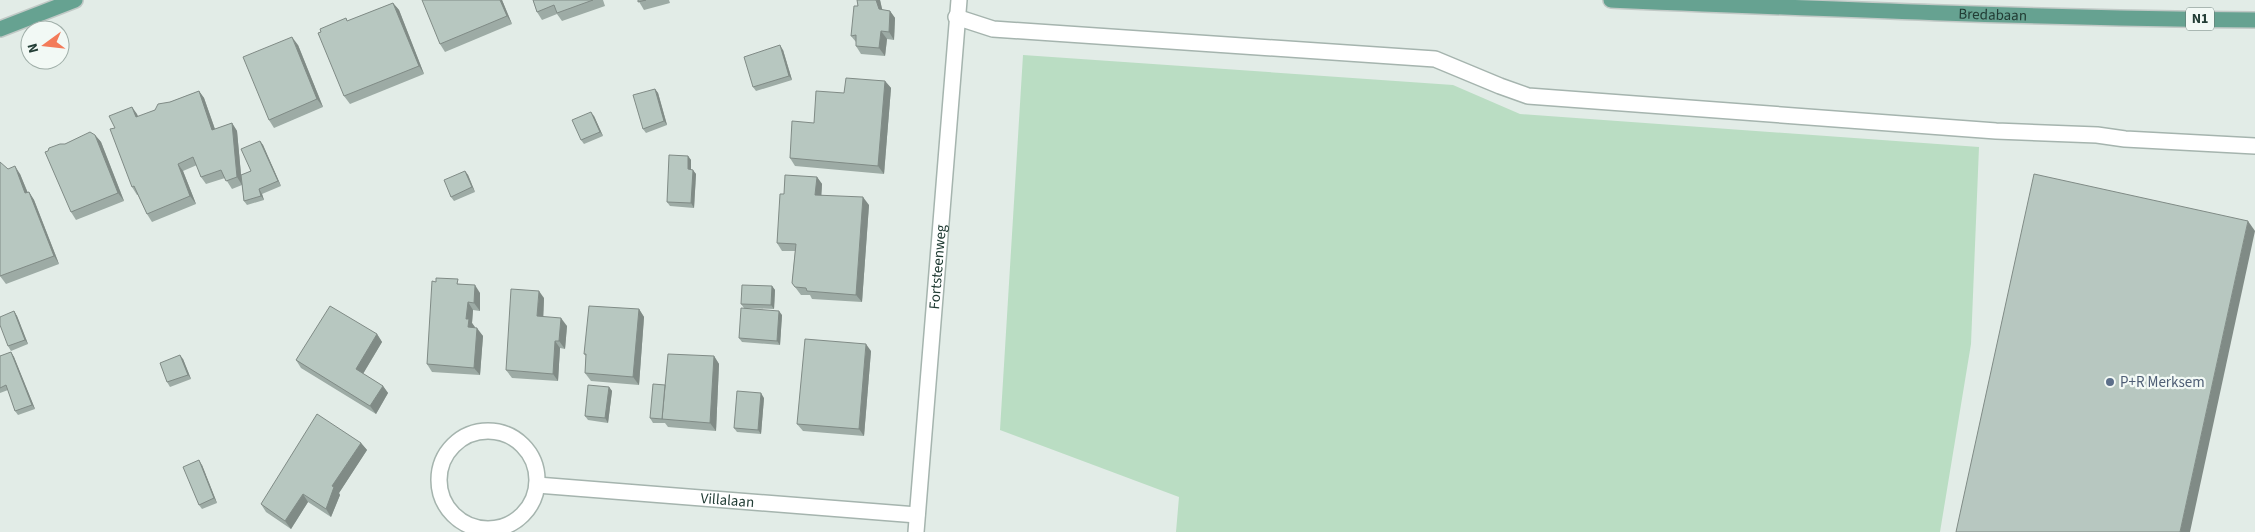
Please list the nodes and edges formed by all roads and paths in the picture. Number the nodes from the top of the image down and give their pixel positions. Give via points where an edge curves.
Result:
1 (74, 0) edge
2 (959, 0) edge
3 (968, 0) edge
4 (1611, 0) edge
5 (956, 17) junction
6 (2255, 20) edge
7 (0, 29) edge
8 (2255, 146) edge
9 (537, 485) junction
10 (917, 515) junction
11 (916, 532) edge

1 - 7 main road
2 - 5 street, Fortsteenweg
3 - 5 street
4 - 6 main road, Bredabaan / N1
5 - 8 street via 993,29 1435,59 1528,96 1996,131
5 - 10 street, Fortsteenweg
9 - 9 street via 536,468 529,453 518,440 503,432 481,430 465,436 451,446 439,473 440,492 447,507 464,523 480,529 511,524 524,513 534,498
9 - 10 street, Villalaan
10 - 11 street, Fortsteenweg

